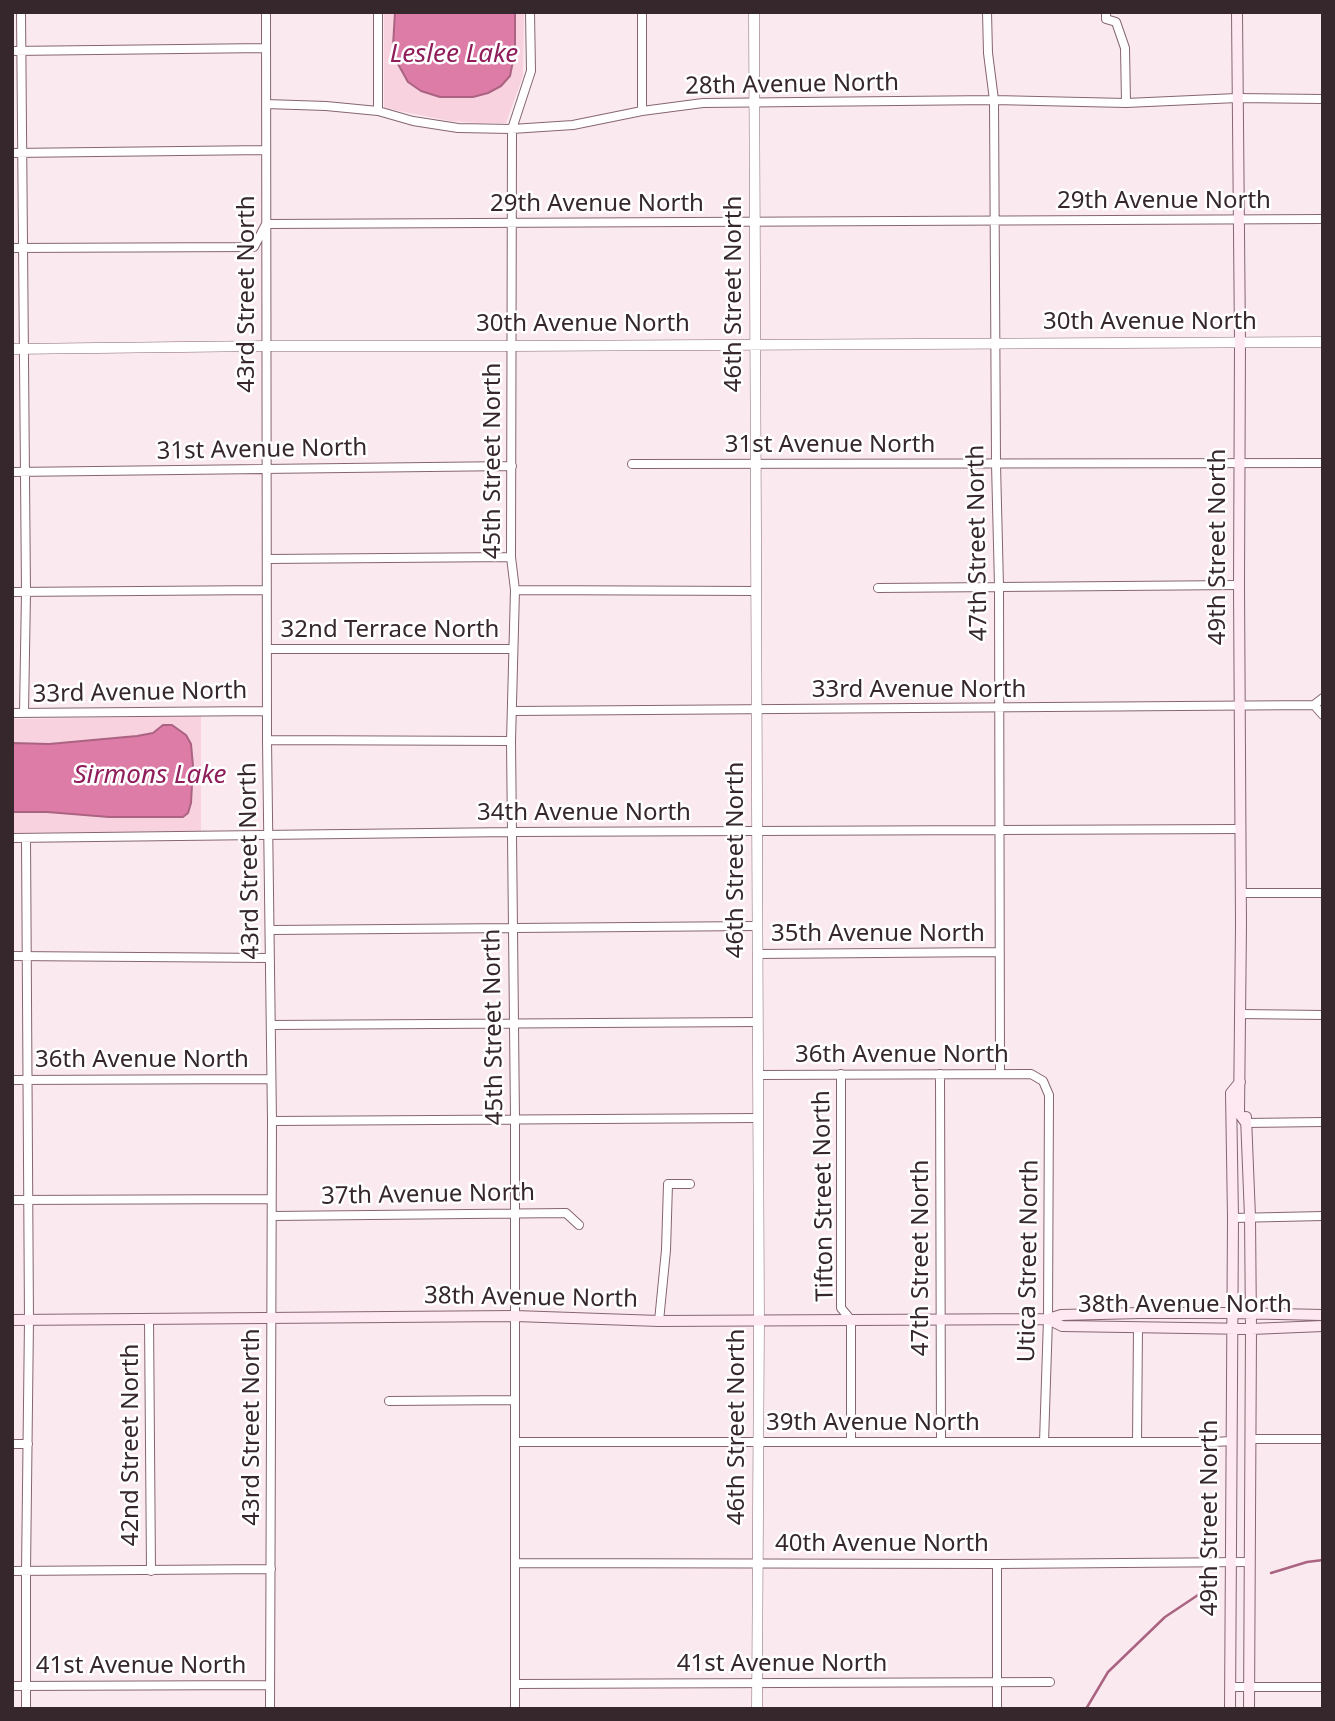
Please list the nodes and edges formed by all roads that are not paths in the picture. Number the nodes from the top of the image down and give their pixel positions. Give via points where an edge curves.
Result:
1 (21, 12) edge
2 (266, 12) edge
3 (378, 12) edge
4 (530, 12) edge
5 (642, 12) edge
6 (754, 12) edge
7 (987, 12) edge
8 (1106, 12) edge
9 (1237, 12) edge
10 (266, 48) junction
11 (17, 51) edge
12 (1237, 98) junction
13 (1323, 99) edge
14 (994, 100) junction
15 (755, 102) junction
16 (1126, 103) junction
17 (266, 104) junction
18 (378, 111) junction
19 (642, 111) junction
20 (512, 129) junction
21 (266, 150) junction
22 (17, 153) edge
23 (1323, 219) edge
24 (1238, 220) junction
25 (994, 221) junction
26 (755, 222) junction
27 (266, 224) junction
28 (512, 224) junction
29 (17, 248) edge
30 (1240, 342) junction
31 (1323, 342) edge
32 (755, 344) junction
33 (996, 344) junction
34 (266, 346) junction
35 (512, 346) junction
36 (12, 349) edge
37 (24, 349) junction
38 (1239, 463) junction
39 (1323, 463) edge
40 (632, 464) dead end
41 (755, 464) junction
42 (996, 464) junction
43 (512, 466) junction
44 (267, 469) junction
45 (25, 471) junction
46 (12, 472) edge
47 (512, 557) junction
48 (267, 559) junction
49 (1239, 585) junction
50 (999, 586) junction
51 (878, 588) dead end
52 (267, 590) junction
53 (515, 590) junction
54 (756, 591) junction
55 (12, 592) edge
56 (26, 592) junction
57 (267, 649) junction
58 (513, 649) junction
59 (1323, 698) edge
60 (1240, 705) junction
61 (1314, 705) junction
62 (758, 709) junction
63 (999, 709) junction
64 (267, 710) junction
65 (513, 711) junction
66 (12, 713) edge
67 (24, 713) junction
68 (1323, 715) edge
69 (267, 740) junction
70 (511, 741) junction
71 (1240, 829) junction
72 (999, 830) junction
73 (512, 832) junction
74 (757, 832) junction
75 (270, 834) junction
76 (12, 838) edge
77 (26, 838) junction
78 (1241, 893) junction
79 (1323, 893) edge
80 (757, 926) junction
81 (512, 928) junction
82 (271, 930) junction
83 (999, 953) junction
84 (757, 954) junction
85 (12, 956) edge
86 (27, 956) junction
87 (270, 958) junction
88 (1240, 1014) junction
89 (1323, 1015) edge
90 (758, 1022) junction
91 (513, 1023) junction
92 (271, 1025) junction
93 (841, 1074) junction
94 (940, 1074) junction
95 (1000, 1074) junction
96 (758, 1075) junction
97 (271, 1079) junction
98 (12, 1080) edge
99 (28, 1080) junction
100 (1043, 1081) joint
101 (1240, 1082) junction
102 (758, 1118) junction
103 (515, 1119) junction
104 (272, 1121) junction
105 (1323, 1122) edge
106 (1246, 1123) junction
107 (1231, 1140) junction
108 (690, 1184) dead end
109 (271, 1199) junction
110 (12, 1200) edge
111 (29, 1200) junction
112 (514, 1214) junction
113 (272, 1216) junction
114 (1323, 1216) edge
115 (1250, 1217) junction
116 (1233, 1218) junction
117 (579, 1226) dead end
118 (1232, 1313) junction
119 (1251, 1314) junction
120 (1323, 1315) edge
121 (515, 1316) junction
122 (149, 1319) junction
123 (271, 1319) junction
124 (941, 1319) junction
125 (1048, 1319) junction
126 (12, 1320) edge
127 (29, 1320) junction
128 (759, 1320) junction
129 (850, 1320) junction
130 (659, 1321) junction
131 (1323, 1326) edge
132 (1138, 1328) junction
133 (1233, 1328) junction
134 (1251, 1329) junction
135 (515, 1400) junction
136 (389, 1401) dead end
137 (1250, 1439) junction
138 (1323, 1439) edge
139 (1232, 1441) junction
140 (515, 1442) junction
141 (758, 1442) junction
142 (941, 1442) junction
143 (1044, 1442) junction
144 (1138, 1442) junction
145 (851, 1443) junction
146 (12, 1444) edge
147 (28, 1444) junction
148 (758, 1562) junction
149 (1231, 1562) junction
150 (1249, 1562) junction
151 (515, 1563) junction
152 (997, 1564) junction
153 (271, 1569) junction
154 (12, 1571) edge
155 (151, 1571) junction
156 (26, 1572) junction
157 (998, 1682) junction
158 (1049, 1682) dead end
159 (757, 1683) junction
160 (515, 1684) junction
161 (270, 1685) junction
162 (12, 1686) edge
163 (27, 1686) junction
164 (1230, 1687) junction
165 (1249, 1687) junction
166 (1323, 1687) edge
167 (26, 1709) edge
168 (270, 1709) edge
169 (515, 1709) edge
170 (757, 1709) edge
171 (997, 1709) edge
172 (1230, 1709) edge
173 (1249, 1709) edge

1 - 11 street
2 - 10 street, 43rd Street North
3 - 18 street
4 - 20 street, 45th Street North via 531,71
5 - 19 street
6 - 15 street, 46th Street North
7 - 14 street, 47th Street North
8 - 16 street via 1106,19 1116,22 1125,48
9 - 12 main road, 49th Street North
10 - 11 street
10 - 17 street, 43rd Street North
11 - 22 street
12 - 13 street, 28th Avenue North
12 - 16 street, 28th Avenue North
12 - 24 main road, 49th Street North
14 - 15 street, 28th Avenue North
14 - 16 street, 28th Avenue North
14 - 25 street, 47th Street North
15 - 19 street, 28th Avenue North
15 - 26 street, 46th Street North
17 - 18 street, 28th Avenue North
17 - 21 street, 43rd Street North
18 - 20 street, 28th Avenue North via 458,128
19 - 20 street, 28th Avenue North via 573,125
20 - 28 street, 45th Street North
21 - 22 street
21 - 27 street, 43rd Street North
22 - 29 street
23 - 24 street, 29th Avenue North
24 - 25 street, 29th Avenue North
24 - 30 main road, 49th Street North
25 - 26 street, 29th Avenue North
25 - 33 street, 47th Street North
26 - 28 street, 29th Avenue North
26 - 32 street, 46th Street North
27 - 28 street, 29th Avenue North
27 - 29 street via 254,247
27 - 34 street, 43rd Street North
28 - 35 street, 45th Street North
29 - 37 street
30 - 31 street, 30th Avenue North
30 - 33 street, 30th Avenue North
30 - 38 main road, 49th Street North
32 - 33 street, 30th Avenue North
32 - 35 street, 30th Avenue North
32 - 41 street, 46th Street North
33 - 42 street, 47th Street North
34 - 35 street, 30th Avenue North
34 - 37 street, 30th Avenue North
34 - 44 street, 43rd Street North
35 - 43 street, 45th Street North
36 - 37 street, 30th Avenue North
37 - 45 street
38 - 39 street, 31st Avenue North
38 - 42 street, 31st Avenue North
38 - 49 main road, 49th Street North
40 - 41 street, 31st Avenue North
41 - 42 street, 31st Avenue North
41 - 54 street, 46th Street North
42 - 50 street, 47th Street North
43 - 44 street, 31st Avenue North
43 - 47 street, 45th Street North
44 - 45 street, 31st Avenue North
44 - 48 street, 43rd Street North
45 - 46 street, 31st Avenue North
45 - 56 street
47 - 48 street
47 - 53 street, 45th Street North
48 - 52 street, 43rd Street North
49 - 50 street
49 - 60 main road, 49th Street North
50 - 51 street
50 - 63 street, 47th Street North
52 - 56 street
52 - 57 street, 43rd Street North
53 - 54 street
53 - 58 street, 45th Street North
54 - 62 street, 46th Street North
55 - 56 street
56 - 67 street
57 - 58 street, 32nd Terrace North
57 - 64 street, 43rd Street North
58 - 65 street, 45th Street North
59 - 61 street
60 - 61 street, 33rd Avenue North
60 - 63 street, 33rd Avenue North
60 - 71 main road, 49th Street North
61 - 68 street
62 - 63 street, 33rd Avenue North
62 - 65 street, 33rd Avenue North
62 - 74 street, 46th Street North
63 - 72 street, 47th Street North
64 - 67 street, 33rd Avenue North
64 - 69 street, 43rd Street North
65 - 70 street, 45th Street North
66 - 67 street, 33rd Avenue North
69 - 70 street
69 - 75 street, 43rd Street North
70 - 73 street, 45th Street North
71 - 72 street, 34th Avenue North
71 - 78 main road, 49th Street North
72 - 74 street, 34th Avenue North
72 - 83 street, 47th Street North
73 - 74 street, 34th Avenue North
73 - 75 street, 34th Avenue North
73 - 81 street, 45th Street North
74 - 80 street, 46th Street North
75 - 77 street, 34th Avenue North
75 - 82 street, 43rd Street North
76 - 77 street, 34th Avenue North
77 - 86 street
78 - 79 street
78 - 88 main road, 49th Street North
80 - 81 street, 35th Avenue North
80 - 84 street, 46th Street North
81 - 82 street, 35th Avenue North
81 - 91 street, 45th Street North
82 - 87 street, 43rd Street North
83 - 84 street, 35th Avenue North
83 - 95 street, 47th Street North
84 - 90 street, 46th Street North
85 - 86 street
86 - 87 street
86 - 99 street
87 - 92 street, 43rd Street North
88 - 89 street
88 - 101 main road, 49th Street North
90 - 91 street
90 - 96 street, 46th Street North
91 - 92 street
91 - 103 street, 45th Street North
92 - 97 street, 43rd Street North
93 - 94 street, 36th Avenue North
93 - 96 street, 36th Avenue North
93 - 129 street, Tifton Street North via 841,1308
94 - 95 street, 36th Avenue North
94 - 124 street, 47th Street North
95 - 100 street, 36th Avenue North via 1031,1074
96 - 102 street, 46th Street North
97 - 99 street, 36th Avenue North
97 - 104 street, 43rd Street North
98 - 99 street, 36th Avenue North
99 - 111 street
100 - 125 street, Utica Street North via 1049,1095
101 - 106 main road, 49th Street North
101 - 107 main road, 49th Street North via 1231,1093
102 - 103 street
102 - 128 street, 46th Street North
103 - 104 street
103 - 112 street, 45th Street North
104 - 109 street, 43rd Street North
105 - 106 street
106 - 107 main road
106 - 115 main road, 49th Street North
107 - 116 main road, 49th Street North
108 - 130 street via 668,1184
109 - 111 street
109 - 113 street, 43rd Street North
110 - 111 street
111 - 127 street
112 - 113 street, 37th Avenue North
112 - 117 street, 37th Avenue North via 566,1213
112 - 121 street, 45th Street North
113 - 123 street, 43rd Street North
114 - 115 street
115 - 116 street
115 - 119 main road, 49th Street North
116 - 118 main road, 49th Street North
118 - 119 main road, 38th Avenue North
118 - 125 main road, 38th Avenue North via 1061,1315
118 - 133 main road, 49th Street North
119 - 120 main road, 38th Avenue North
119 - 134 main road, 49th Street North
121 - 123 main road, 38th Avenue North
121 - 130 main road, 38th Avenue North
121 - 135 street, 45th Street North
122 - 123 main road, 38th Avenue North
122 - 127 main road, 38th Avenue North
122 - 155 street, 42nd Street North
123 - 153 street, 43rd Street North
124 - 125 main road, 38th Avenue North
124 - 129 main road, 38th Avenue North
124 - 142 street, 47th Street North
125 - 132 main road, 38th Avenue North via 1062,1326
125 - 143 street, Utica Street North
126 - 127 main road, 38th Avenue North
127 - 147 street
128 - 129 main road, 38th Avenue North
128 - 130 main road, 38th Avenue North
128 - 141 street, 46th Street North
129 - 145 street, Tifton Street North
131 - 134 main road, 38th Avenue North
132 - 133 main road, 38th Avenue North
132 - 144 street
133 - 134 main road, 38th Avenue North
133 - 139 main road, 49th Street North
134 - 137 main road, 49th Street North
135 - 136 street
135 - 140 street, 45th Street North
137 - 138 street
137 - 150 main road, 49th Street North
139 - 144 street, 39th Avenue North
139 - 149 main road, 49th Street North
140 - 141 street, 39th Avenue North
140 - 151 street, 45th Street North
141 - 145 street, 39th Avenue North
141 - 148 street, 46th Street North
142 - 143 street, 39th Avenue North
142 - 145 street, 39th Avenue North
143 - 144 street, 39th Avenue North
146 - 147 street
147 - 156 street
148 - 151 street, 40th Avenue North
148 - 152 street, 40th Avenue North
148 - 159 street, 46th Street North
149 - 150 street, 40th Avenue North
149 - 152 street, 40th Avenue North
149 - 164 main road, 49th Street North
150 - 165 main road, 49th Street North
151 - 160 street, 45th Street North
152 - 157 street
153 - 155 street
153 - 161 street, 43rd Street North
154 - 156 street
155 - 156 street
156 - 163 street
157 - 158 street, 41st Avenue North
157 - 159 street, 41st Avenue North
157 - 171 street
159 - 160 street, 41st Avenue North
159 - 170 street, 46th Street North
160 - 169 street, 45th Street North
161 - 163 street, 41st Avenue North
161 - 168 street, 43rd Street North
162 - 163 street, 41st Avenue North
163 - 167 street
164 - 165 street
164 - 172 main road, 49th Street North
165 - 166 street
165 - 173 main road, 49th Street North

